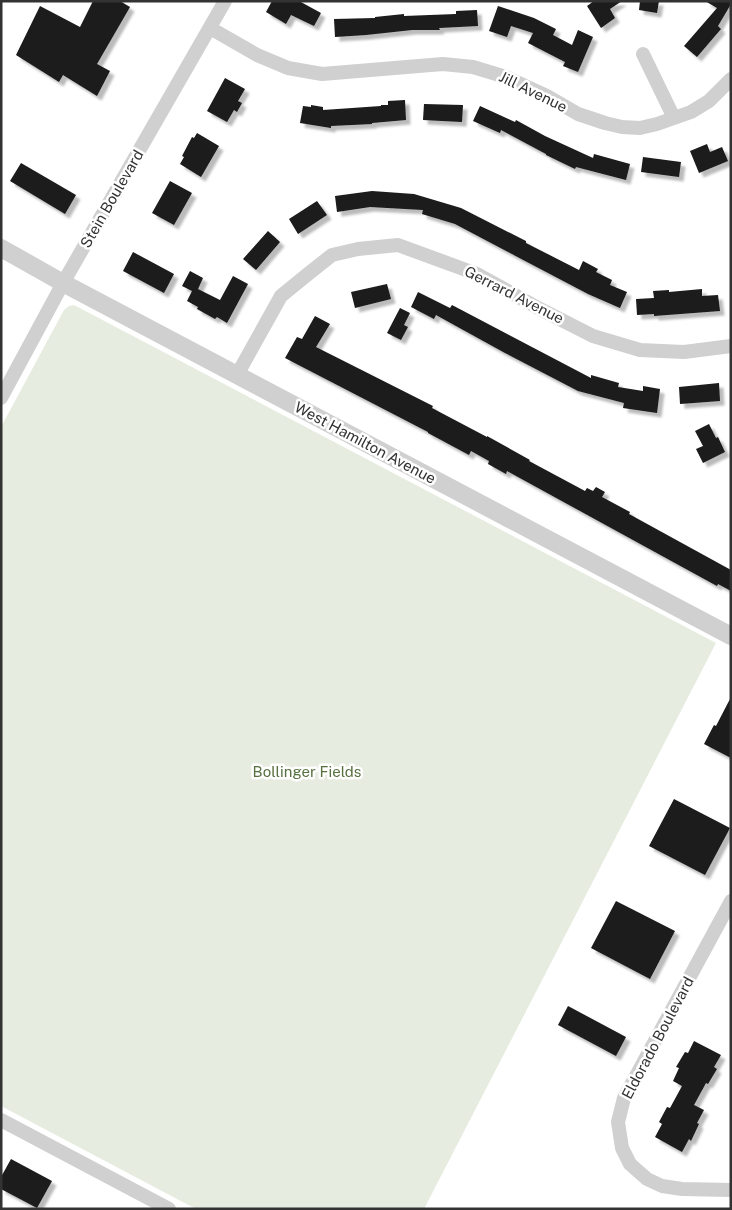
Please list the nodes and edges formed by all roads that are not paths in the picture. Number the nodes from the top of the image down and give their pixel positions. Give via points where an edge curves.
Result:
1 (225, 1) edge
2 (210, 28) junction
3 (643, 54) dead end
4 (731, 79) edge
5 (674, 118) junction
6 (1, 248) edge
7 (63, 282) junction
8 (731, 346) edge
9 (236, 375) junction
10 (1, 398) edge
11 (731, 636) edge
12 (731, 902) edge
13 (3, 1124) edge
14 (731, 1190) edge
15 (169, 1209) edge

1 - 2 street, Stein Boulevard
2 - 5 street, Jill Avenue via 257,55 288,68 322,74 443,64 473,67 506,77 578,114 605,123 640,128
2 - 7 street, Stein Boulevard
3 - 5 street
4 - 5 street, Jill Avenue via 709,101
6 - 7 street, West Hamilton Avenue
7 - 9 street, West Hamilton Avenue
7 - 10 street, Stein Boulevard
8 - 9 street, Gerrard Avenue via 684,352 640,350 593,336 477,274 398,245 358,249 332,256 308,274 281,296
9 - 11 street, West Hamilton Avenue
12 - 14 street, Eldorado Boulevard via 624,1098 618,1122 622,1148 630,1164 647,1179 662,1186 682,1189
13 - 15 street

